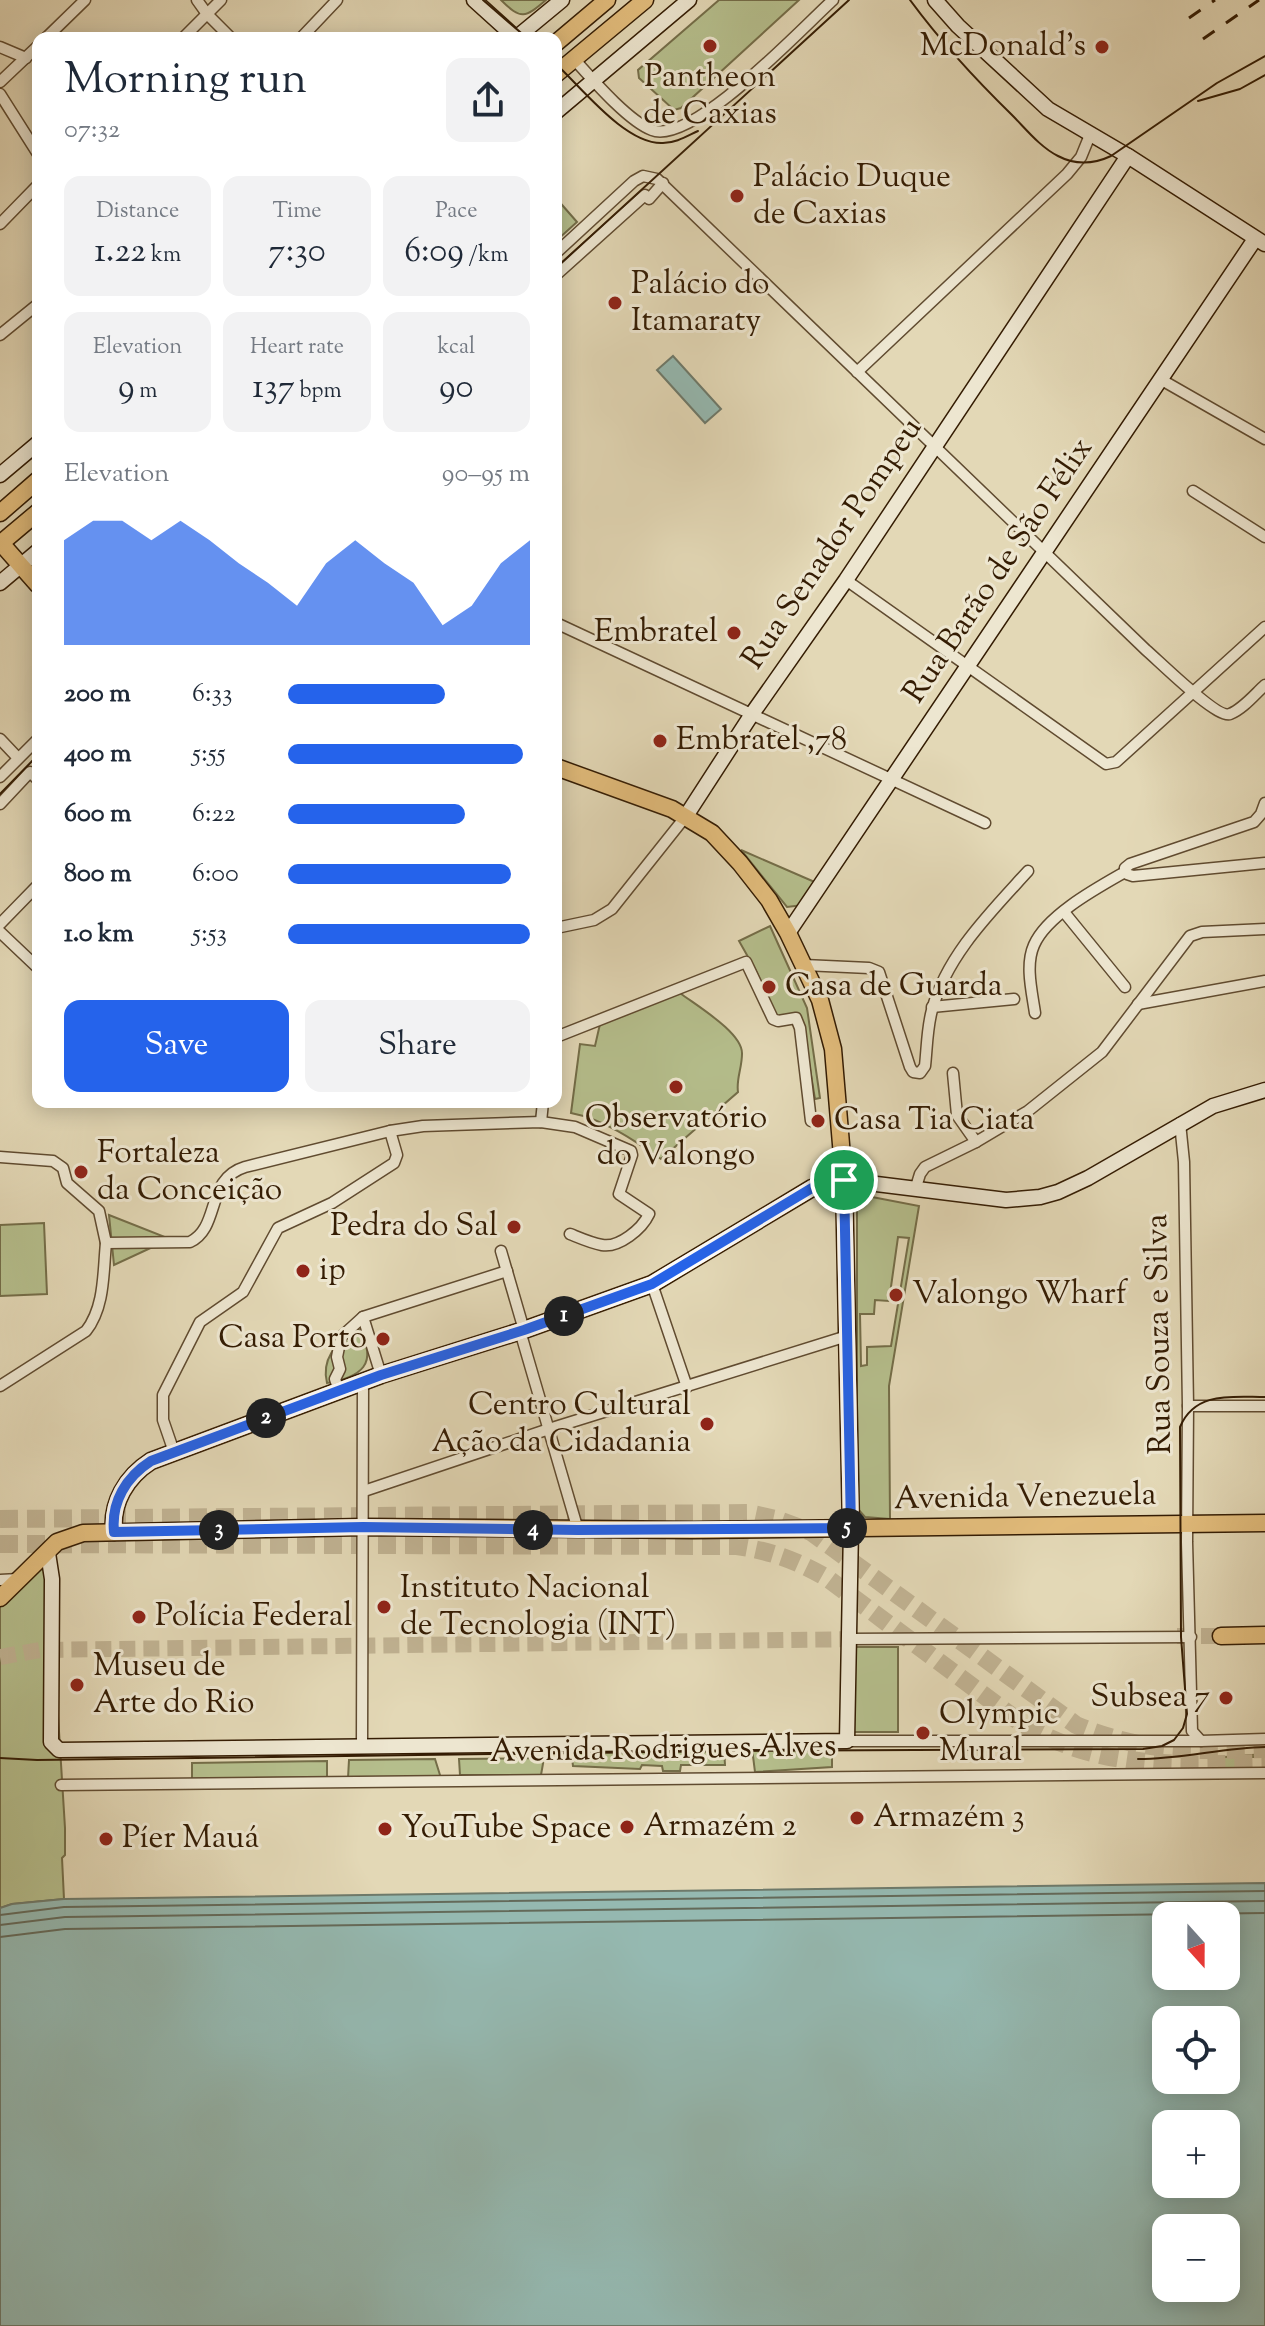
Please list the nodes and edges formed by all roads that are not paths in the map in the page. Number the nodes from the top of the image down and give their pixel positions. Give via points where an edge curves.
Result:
1 (85, 0) edge
2 (197, 0) edge
3 (221, 0) edge
4 (337, 0) edge
5 (474, 0) edge
6 (562, 0) edge
7 (607, 0) edge
8 (645, 0) edge
9 (689, 0) edge
10 (833, 0) edge
11 (935, 0) edge
12 (207, 14) junction
13 (52, 32) edge
14 (189, 32) edge
15 (225, 32) edge
16 (307, 32) edge
17 (509, 32) edge
18 (523, 32) edge
19 (562, 38) edge
20 (0, 47) edge
21 (32, 52) edge
22 (26, 58) junction
23 (574, 59) junction
24 (562, 69) edge
25 (594, 81) junction
26 (0, 82) edge
27 (0, 94) edge
28 (562, 107) edge
29 (1090, 135) junction
30 (32, 145) edge
31 (1128, 156) junction
32 (663, 183) junction
33 (32, 191) edge
34 (0, 224) edge
35 (1260, 241) edge
36 (562, 248) edge
37 (562, 270) edge
38 (32, 309) edge
39 (0, 335) edge
40 (857, 372) junction
41 (1160, 379) junction
42 (1265, 439) edge
43 (933, 446) junction
44 (32, 448) edge
45 (0, 475) edge
46 (32, 485) edge
47 (1193, 491) dead end
48 (0, 513) edge
49 (32, 517) edge
50 (1265, 537) edge
51 (0, 543) edge
52 (1044, 550) junction
53 (32, 556) edge
54 (21, 565) junction
55 (32, 578) edge
56 (846, 580) junction
57 (0, 583) edge
58 (562, 626) edge
59 (1265, 627) edge
60 (968, 667) junction
61 (1265, 685) edge
62 (1195, 693) junction
63 (752, 714) junction
64 (0, 739) edge
65 (32, 745) edge
66 (18, 758) junction
67 (562, 769) edge
68 (0, 777) edge
69 (32, 778) edge
70 (893, 781) junction
71 (1265, 803) edge
72 (0, 804) edge
73 (686, 816) junction
74 (985, 823) dead end
75 (1265, 863) edge
76 (1028, 871) dead end
77 (1125, 872) junction
78 (32, 891) edge
79 (1064, 912) junction
80 (0, 924) edge
81 (562, 927) edge
82 (1265, 929) edge
83 (0, 932) edge
84 (788, 933) junction
85 (32, 962) edge
86 (804, 965) junction
87 (1265, 981) edge
88 (1125, 987) dead end
89 (1014, 999) dead end
90 (1138, 1004) junction
91 (932, 1007) junction
92 (1035, 1013) dead end
93 (562, 1035) edge
94 (953, 1073) dead end
95 (1265, 1090) edge
96 (542, 1108) edge
97 (811, 1121) dead end
98 (541, 1122) junction
99 (1180, 1123) junction
100 (390, 1131) junction
101 (976, 1142) junction
102 (0, 1157) edge
103 (844, 1180) junction
104 (916, 1187) junction
105 (570, 1234) dead end
106 (106, 1243) junction
107 (501, 1251) dead end
108 (507, 1271) junction
109 (652, 1284) junction
110 (363, 1317) junction
111 (522, 1331) junction
112 (847, 1336) junction
113 (381, 1375) junction
114 (363, 1382) junction
115 (0, 1386) edge
116 (687, 1387) junction
117 (339, 1391) junction
118 (1188, 1406) junction
119 (1265, 1406) edge
120 (549, 1429) junction
121 (174, 1452) junction
122 (364, 1491) junction
123 (1265, 1523) edge
124 (1187, 1524) junction
125 (363, 1527) junction
126 (851, 1528) junction
127 (578, 1530) junction
128 (114, 1532) junction
129 (48, 1553) junction
130 (18, 1579) junction
131 (0, 1580) edge
132 (0, 1598) edge
133 (1265, 1635) edge
134 (1221, 1636) tunnel mouth
135 (1191, 1637) junction
136 (849, 1639) junction
137 (1198, 1738) junction
138 (1265, 1739) edge
139 (847, 1741) junction
140 (362, 1746) junction
141 (1265, 1773) edge
142 (61, 1785) dead end

1 - 13 street
2 - 12 street
3 - 12 street
4 - 16 street
5 - 17 street
6 - 18 street
7 - 19 main road
8 - 23 main road
9 - 25 street
10 - 25 street via 713,110 673,130 649,129
11 - 29 street via 1038,101
12 - 14 street
12 - 15 street
20 - 22 street
21 - 22 street
22 - 26 street
23 - 24 main road
23 - 25 street
25 - 28 street
27 - 30 street
29 - 31 street
29 - 40 street via 1067,174
31 - 35 street
31 - 43 street, Rua Senador Pompeu
32 - 36 street via 652,176 638,178
32 - 37 street
32 - 40 street
33 - 34 street
35 - 41 street, Rua Barão de São Félix
38 - 39 street
40 - 43 street
41 - 42 street
41 - 52 street, Rua Barão de São Félix
43 - 52 street
43 - 56 street, Rua Senador Pompeu
44 - 45 street
46 - 48 main road
47 - 50 street
49 - 51 main road
51 - 54 main road
52 - 60 street, Rua Barão de São Félix
52 - 62 street
53 - 54 street
54 - 55 main road
54 - 57 street
56 - 60 street
56 - 63 street, Rua Senador Pompeu
58 - 63 street
59 - 62 street
60 - 62 street via 1106,764 1116,762
60 - 70 street, Rua Barão de São Félix
61 - 62 street via 1226,715
63 - 70 street
63 - 73 street, Rua Senador Pompeu
64 - 66 street
65 - 66 street
66 - 68 street
67 - 73 main road
69 - 72 street
70 - 74 street
70 - 84 street, Rua Barão de São Félix
71 - 77 street via 1254,822 1130,864
73 - 81 street, Rua Senador Pompeu via 612,909 594,920
73 - 84 main road via 712,833 740,863
75 - 77 street via 1133,876
76 - 91 street via 961,950
77 - 79 street
78 - 80 street
79 - 88 street
79 - 92 street via 1033,946
82 - 90 street via 1196,932
83 - 85 street
84 - 86 main road
86 - 91 street via 879,972 913,1072 920,1073 925,1066
86 - 103 main road via 829,1030
87 - 90 street
89 - 91 street
90 - 101 street via 1112,1041 1082,1070
93 - 97 street via 746,962 773,1019 796,1018
94 - 101 street via 957,1115
95 - 99 street
96 - 98 street
98 - 100 street
98 - 105 street via 575,1127 628,1149 632,1155 619,1194 649,1214 641,1227 613,1244
99 - 104 street via 1088,1178 1040,1197 1006,1200
99 - 118 street, Rua Souza e Silva
100 - 106 street via 234,1170 221,1182 199,1236 190,1242
100 - 121 street via 394,1163 332,1203 278,1228 243,1292 200,1322 163,1395 163,1420
101 - 104 street via 925,1167
102 - 106 street via 59,1164 67,1183 99,1211
103 - 104 street
103 - 109 main road via 812,1188
103 - 112 main road
106 - 115 street via 94,1321
107 - 108 street
108 - 110 street
108 - 111 street
109 - 111 main road
109 - 116 street
110 - 113 street
110 - 117 street via 341,1337 335,1379
111 - 113 main road
111 - 120 street
112 - 116 street
112 - 126 main road
113 - 114 main road
114 - 117 main road
114 - 122 street
116 - 120 street
117 - 121 main road
118 - 119 street
118 - 124 street, Rua Souza e Silva
120 - 122 street
120 - 127 street
121 - 128 main road via 146,1464 127,1483 112,1515
122 - 125 street
123 - 124 main road, Avenida Venezuela
124 - 126 main road, Avenida Venezuela
124 - 135 street, Rua Souza e Silva
125 - 127 main road, Avenida Venezuela
125 - 128 main road, Avenida Venezuela
125 - 140 street
126 - 127 main road, Avenida Venezuela
126 - 136 street
128 - 129 main road, Avenida Venezuela via 70,1536
129 - 130 main road
129 - 140 street, Avenida Rodrigues Alves via 51,1742 59,1750
130 - 131 street
130 - 132 main road
133 - 134 main road
135 - 136 street
135 - 137 street, Rua Souza e Silva
136 - 139 street
137 - 138 street, Avenida Rodrigues Alves
137 - 139 street, Avenida Rodrigues Alves
139 - 140 street, Avenida Rodrigues Alves
141 - 142 street, Avenida Rodrigues Alves

